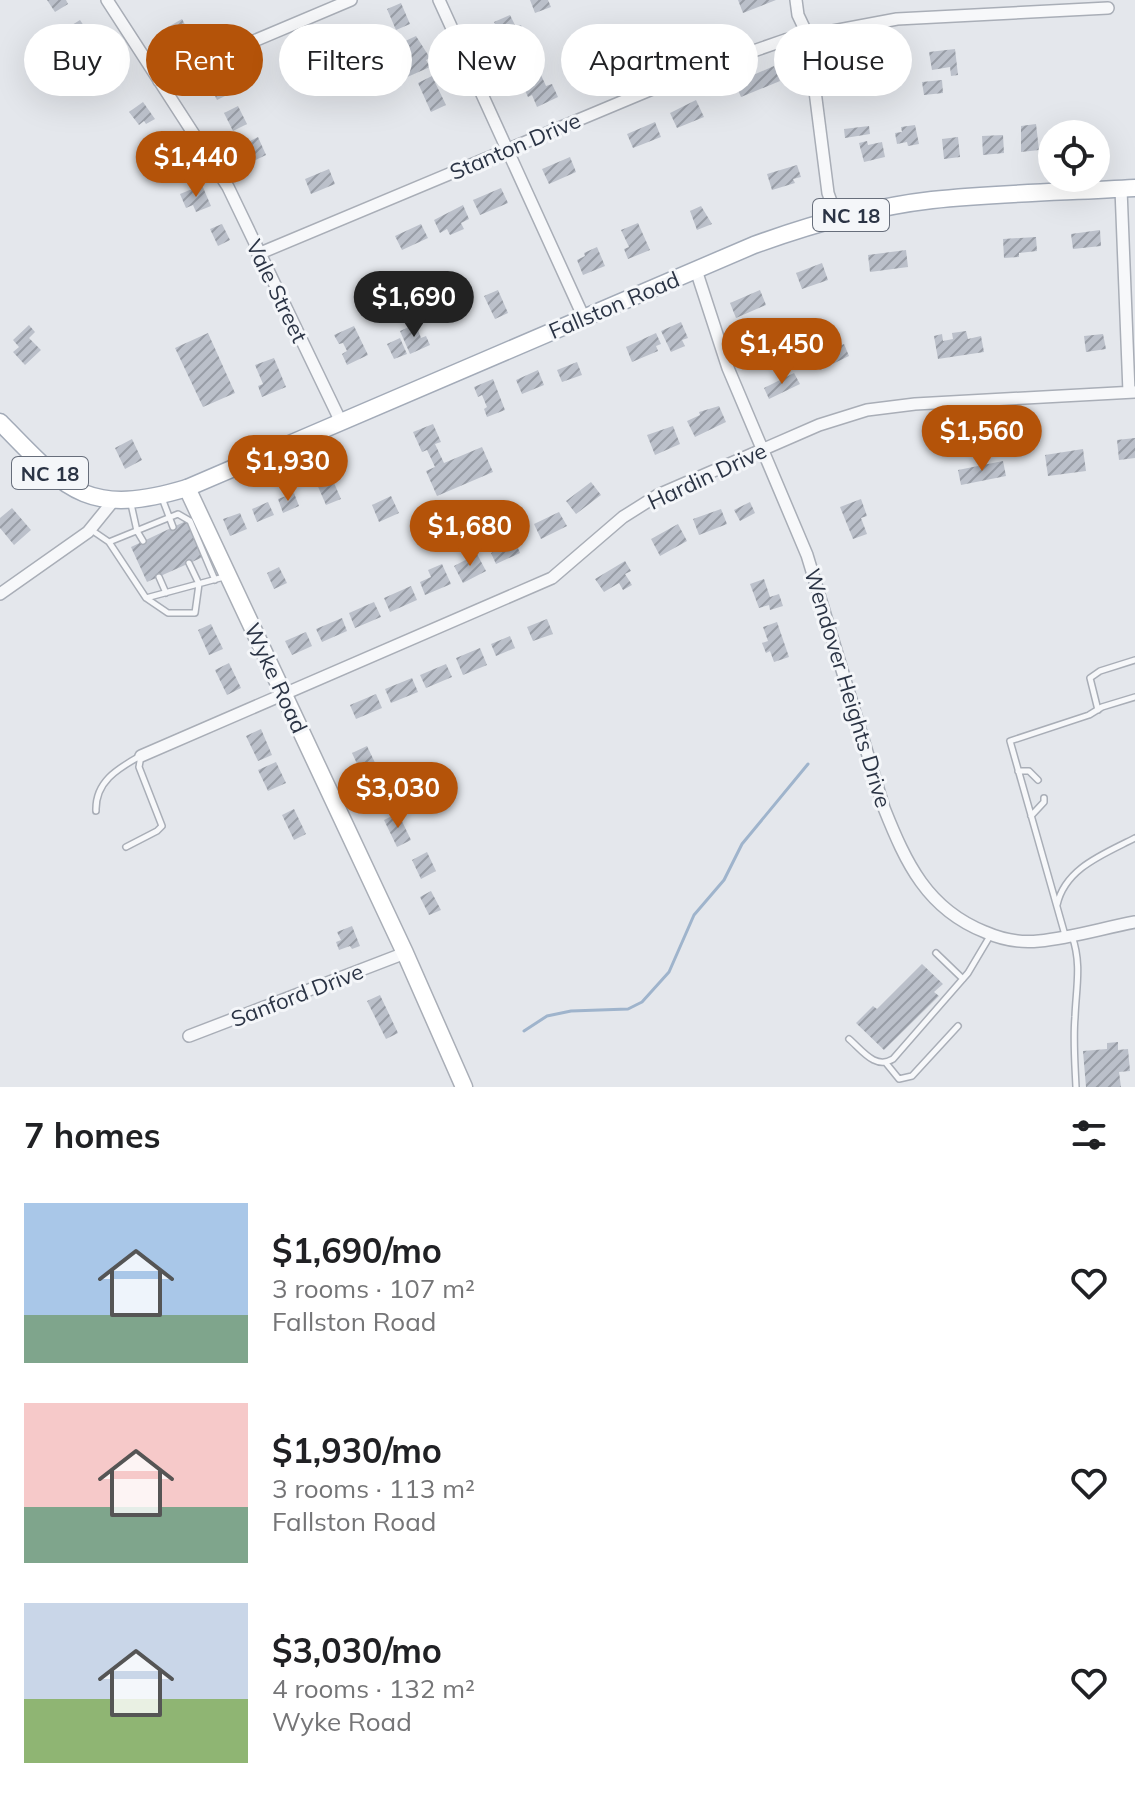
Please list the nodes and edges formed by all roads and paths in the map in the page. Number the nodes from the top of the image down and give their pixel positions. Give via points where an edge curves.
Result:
1 (107, 0) edge
2 (351, 0) edge
3 (439, 0) edge
4 (796, 0) edge
5 (1108, 8) dead end
6 (802, 24) edge
7 (871, 24) edge
8 (263, 37) edge
9 (774, 44) edge
10 (146, 61) edge
11 (169, 96) edge
12 (816, 96) edge
13 (506, 150) junction
14 (1128, 189) edge
15 (837, 218) junction
16 (258, 254) junction
17 (696, 270) junction
18 (584, 318) junction
19 (1132, 392) edge
20 (0, 422) edge
21 (341, 422) junction
22 (763, 451) junction
23 (187, 488) junction
24 (161, 495) junction
25 (122, 500) junction
26 (168, 518) junction
27 (173, 527) dead end
28 (90, 529) junction
29 (137, 531) junction
30 (203, 536) junction
31 (143, 541) dead end
32 (109, 542) junction
33 (189, 563) dead end
34 (159, 577) dead end
35 (222, 578) junction
36 (199, 584) junction
37 (166, 593) junction
38 (0, 594) edge
39 (146, 598) junction
40 (1135, 660) edge
41 (284, 694) junction
42 (1135, 697) edge
43 (1098, 710) junction
44 (141, 756) junction
45 (1018, 771) junction
46 (1038, 780) dead end
47 (1044, 798) dead end
48 (96, 811) dead end
49 (1031, 816) junction
50 (1135, 838) edge
51 (126, 847) dead end
52 (1057, 907) junction
53 (1135, 922) edge
54 (990, 935) junction
55 (1068, 936) junction
56 (405, 953) junction
57 (936, 953) dead end
58 (963, 979) junction
59 (958, 1026) dead end
60 (189, 1036) dead end
61 (849, 1039) dead end
62 (886, 1063) junction
63 (464, 1087) edge
64 (1076, 1087) edge

1 - 10 street, Vale Street
2 - 8 street
3 - 13 street
4 - 6 street
5 - 7 street, Stanton Drive
9 - 13 street, Stanton Drive
11 - 16 street, Vale Street via 228,187
12 - 15 street via 828,193
13 - 16 street, Stanton Drive
13 - 18 street
14 - 15 main road, Fallston Road / NC 18 via 931,200
14 - 19 street
15 - 17 main road, Fallston Road / NC 18
16 - 21 street, Vale Street
17 - 18 main road, Fallston Road / NC 18
17 - 22 street, Wendover Heights Drive via 728,368
18 - 21 main road, Fallston Road / NC 18
19 - 22 street, Hardin Drive via 867,410
20 - 25 main road, NC 18 via 57,480 79,493
21 - 23 main road, Fallston Road / NC 18
22 - 41 street, Hardin Drive via 658,495 623,517 552,578
22 - 54 street, Wendover Heights Drive via 807,555 899,845 942,907
23 - 24 main road, Fallston Road / NC 18
23 - 30 main road, Wyke Road
24 - 25 main road, Fallston Road / NC 18
24 - 26 lane
25 - 28 street
25 - 29 lane
26 - 27 lane
26 - 29 lane
26 - 30 lane via 178,514
28 - 32 lane
28 - 38 street
29 - 31 lane
29 - 32 lane
30 - 35 main road, Wyke Road
32 - 39 lane
33 - 36 lane
34 - 37 lane
35 - 36 lane
35 - 41 main road, Wyke Road
36 - 37 lane
36 - 39 lane via 195,613 168,613
37 - 39 lane
40 - 43 lane via 1090,678
41 - 44 street, Hardin Drive
41 - 56 main road, Wyke Road
42 - 43 lane
43 - 45 lane via 1010,741
44 - 48 lane via 116,769 102,784
44 - 51 lane via 139,767 162,826
45 - 46 lane via 1029,771
45 - 49 lane
47 - 49 lane
49 - 52 lane
50 - 52 lane via 1073,874 1060,891
52 - 55 lane
53 - 55 street, Wendover Heights Drive
54 - 55 street, Wendover Heights Drive via 1037,942
54 - 58 lane
55 - 64 lane via 1076,948 1079,979
56 - 60 street, Sanford Drive
56 - 63 main road, Wyke Road
57 - 58 lane
58 - 62 lane
59 - 62 lane via 912,1076 899,1079
61 - 62 lane via 876,1063

